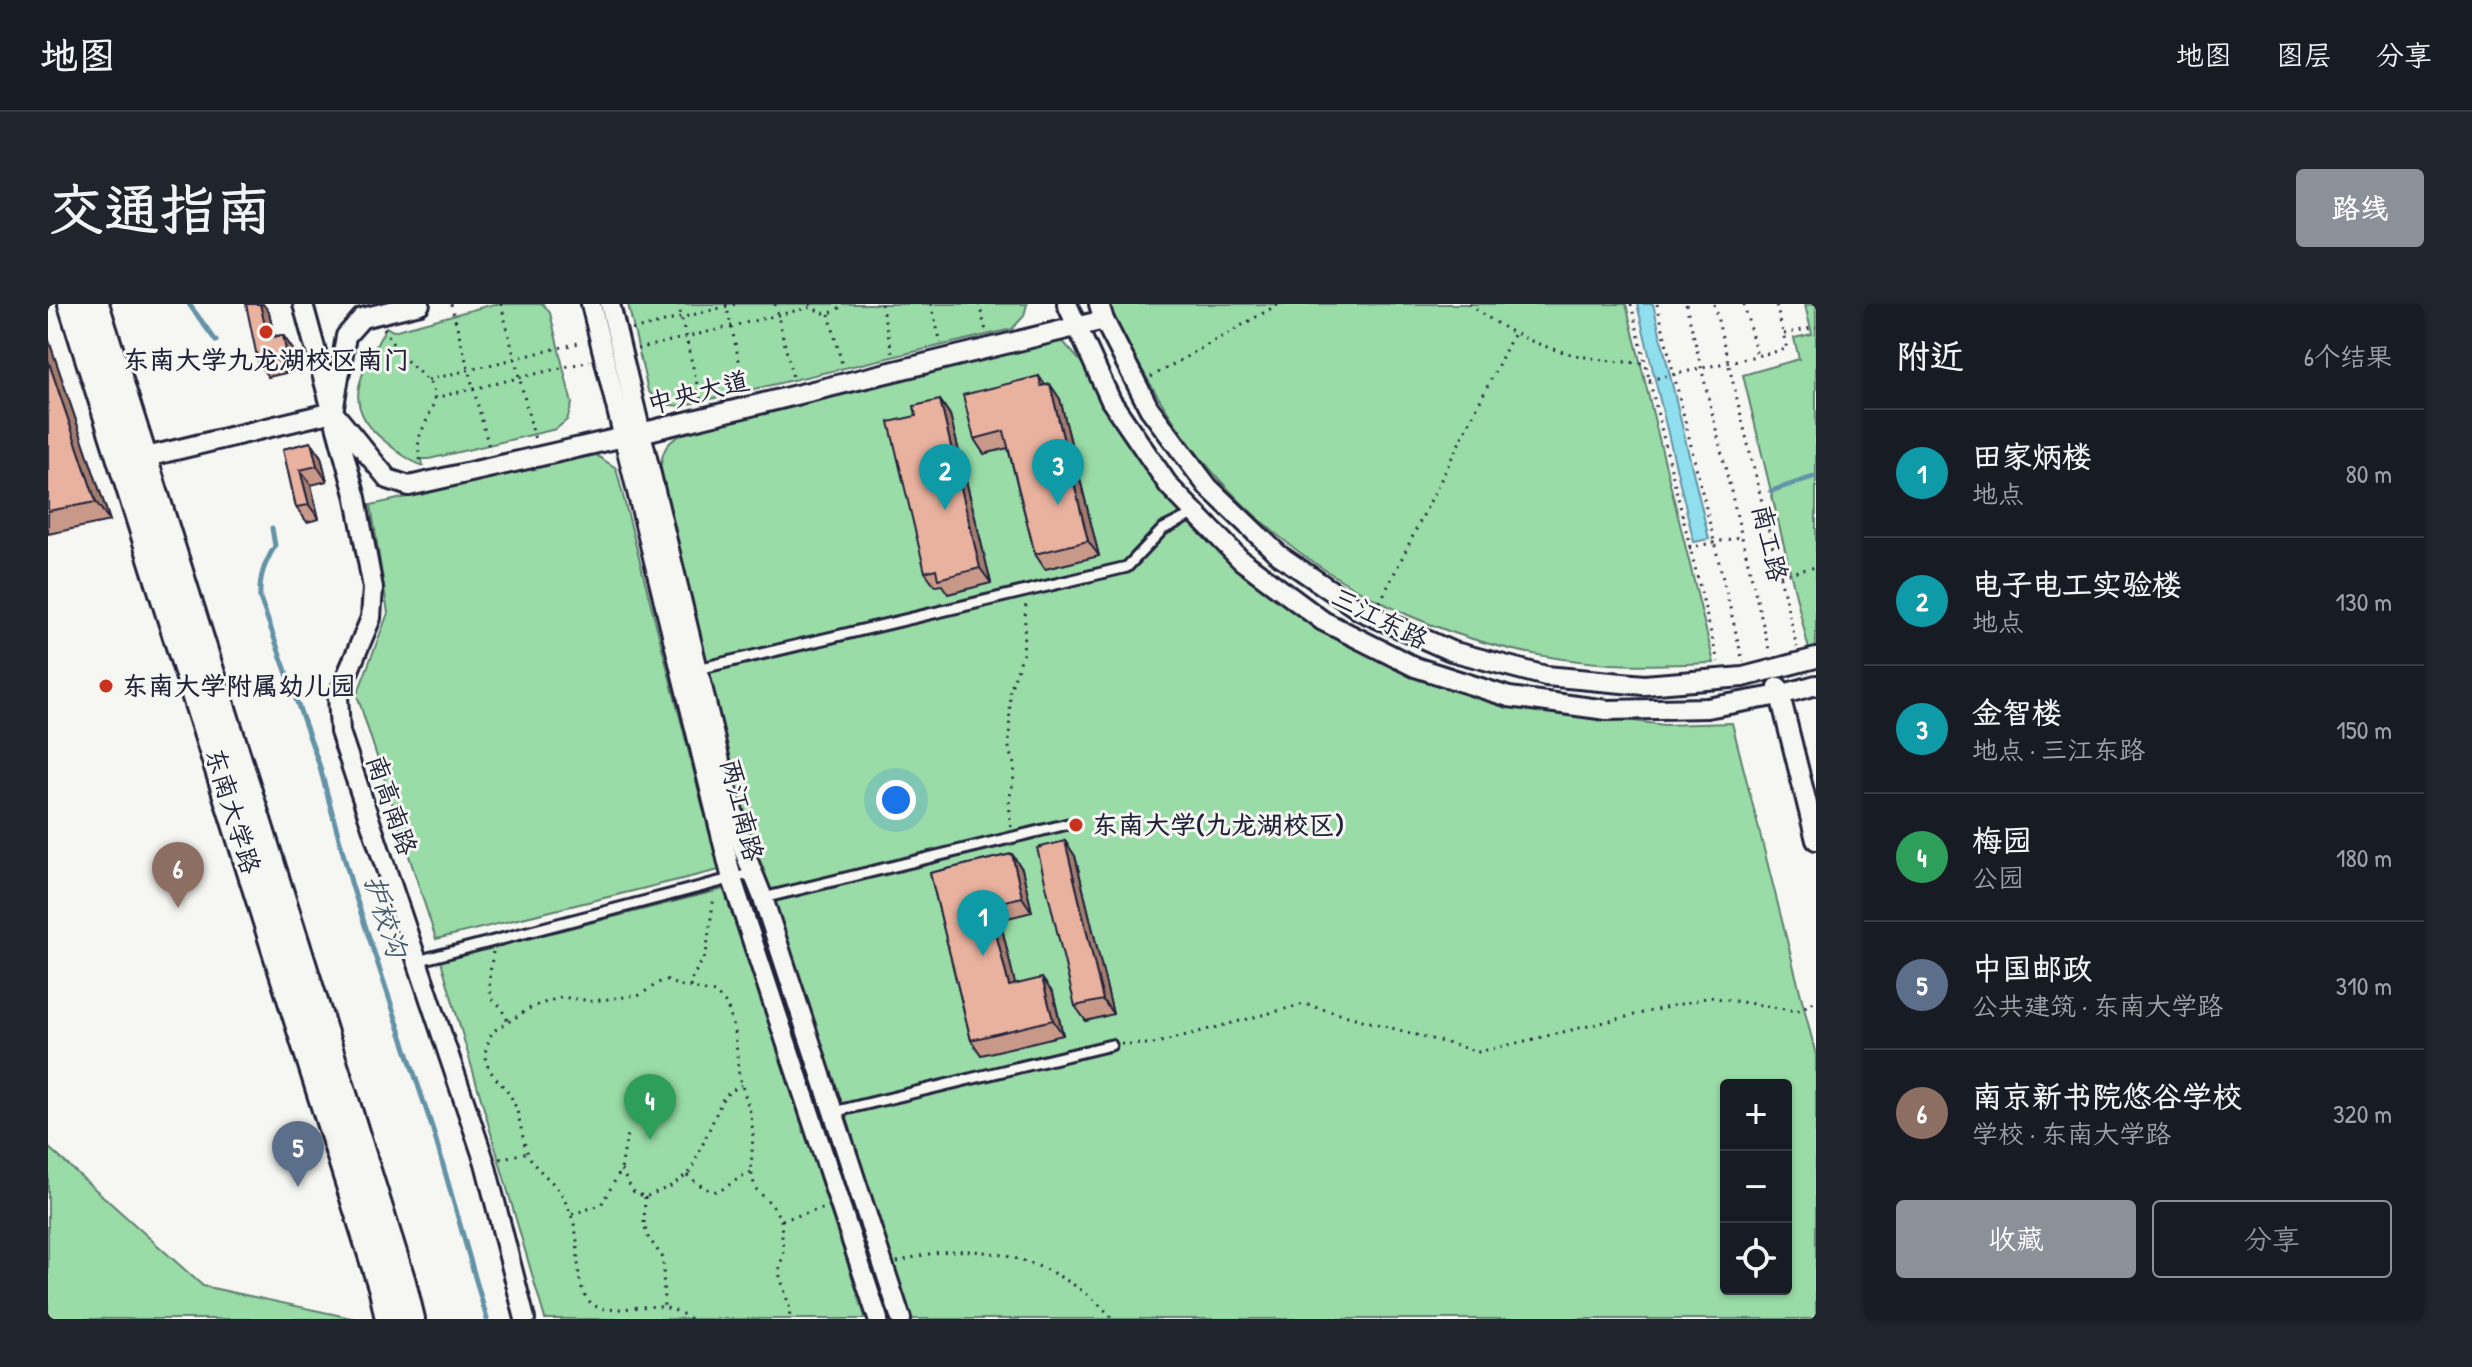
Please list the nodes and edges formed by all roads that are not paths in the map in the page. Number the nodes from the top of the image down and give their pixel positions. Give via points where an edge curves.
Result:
1 (72, 304) edge
2 (95, 304) edge
3 (303, 304) edge
4 (420, 304) edge
5 (591, 304) edge
6 (610, 304) edge
7 (1067, 304) edge
8 (1101, 312) edge
9 (1077, 327) junction
10 (608, 336) junction
11 (333, 412) junction
12 (632, 435) junction
13 (134, 460) junction
14 (1195, 513) junction
15 (1291, 564) junction
16 (1277, 587) junction
17 (1390, 624) junction
18 (1379, 649) junction
19 (1808, 660) edge
20 (1773, 668) junction
21 (691, 676) junction
22 (1564, 678) junction
23 (1816, 685) edge
24 (1780, 695) junction
25 (1562, 704) junction
26 (1068, 824) dead end
27 (1816, 840) edge
28 (753, 873) junction
29 (724, 881) junction
30 (763, 898) junction
31 (417, 961) junction
32 (807, 1032) junction
33 (786, 1039) junction
34 (1111, 1045) road end
35 (833, 1112) junction
36 (864, 1206) junction
37 (841, 1207) junction
38 (389, 1319) edge
39 (411, 1319) edge
40 (525, 1319) edge
41 (878, 1319) edge
42 (901, 1319) edge

1 - 13 main road, 东南大学路
2 - 13 main road, 东南大学路
3 - 11 street, 南高南路
4 - 11 street via 362,318 346,336
5 - 10 street, 两江南路
6 - 10 street, 两江南路
7 - 9 street, 三江东路
8 - 9 street, 中央大道
8 - 15 street, 三江东路 via 1149,408 1208,487
9 - 12 street, 中央大道
9 - 14 street, 三江东路 via 1111,401 1169,486
10 - 12 street, 两江南路
11 - 12 street, 中央大道 via 388,479 409,486
11 - 13 street
11 - 31 street, 南高南路 via 373,588 371,618 338,696 340,732
12 - 21 street, 两江南路
13 - 38 main road, 东南大学路
13 - 39 main road, 东南大学路
14 - 16 street, 三江东路 via 1241,560
14 - 21 lane via 1163,529 1127,567
15 - 16 lane
15 - 17 street, 三江东路
16 - 18 street, 三江东路 via 1323,621
17 - 18 lane
17 - 22 street, 三江东路 via 1451,651
18 - 25 street, 三江东路 via 1415,667 1509,697
19 - 20 street, 三江东路
20 - 22 street, 三江东路 via 1644,685
20 - 24 street
21 - 28 street, 两江南路
21 - 29 street, 两江南路
22 - 25 lane
23 - 24 street, 三江东路
24 - 25 street, 三江东路 via 1707,708 1607,710
24 - 27 street
26 - 30 lane
28 - 29 lane
28 - 30 street, 两江南路
29 - 31 lane
29 - 33 street, 两江南路
30 - 32 street, 两江南路
31 - 40 street, 南高南路 via 485,1163
32 - 33 lane
32 - 35 street, 两江南路
33 - 37 street, 两江南路
34 - 35 lane
35 - 36 street, 两江南路
36 - 37 lane
36 - 42 street, 两江南路
37 - 41 street, 两江南路

